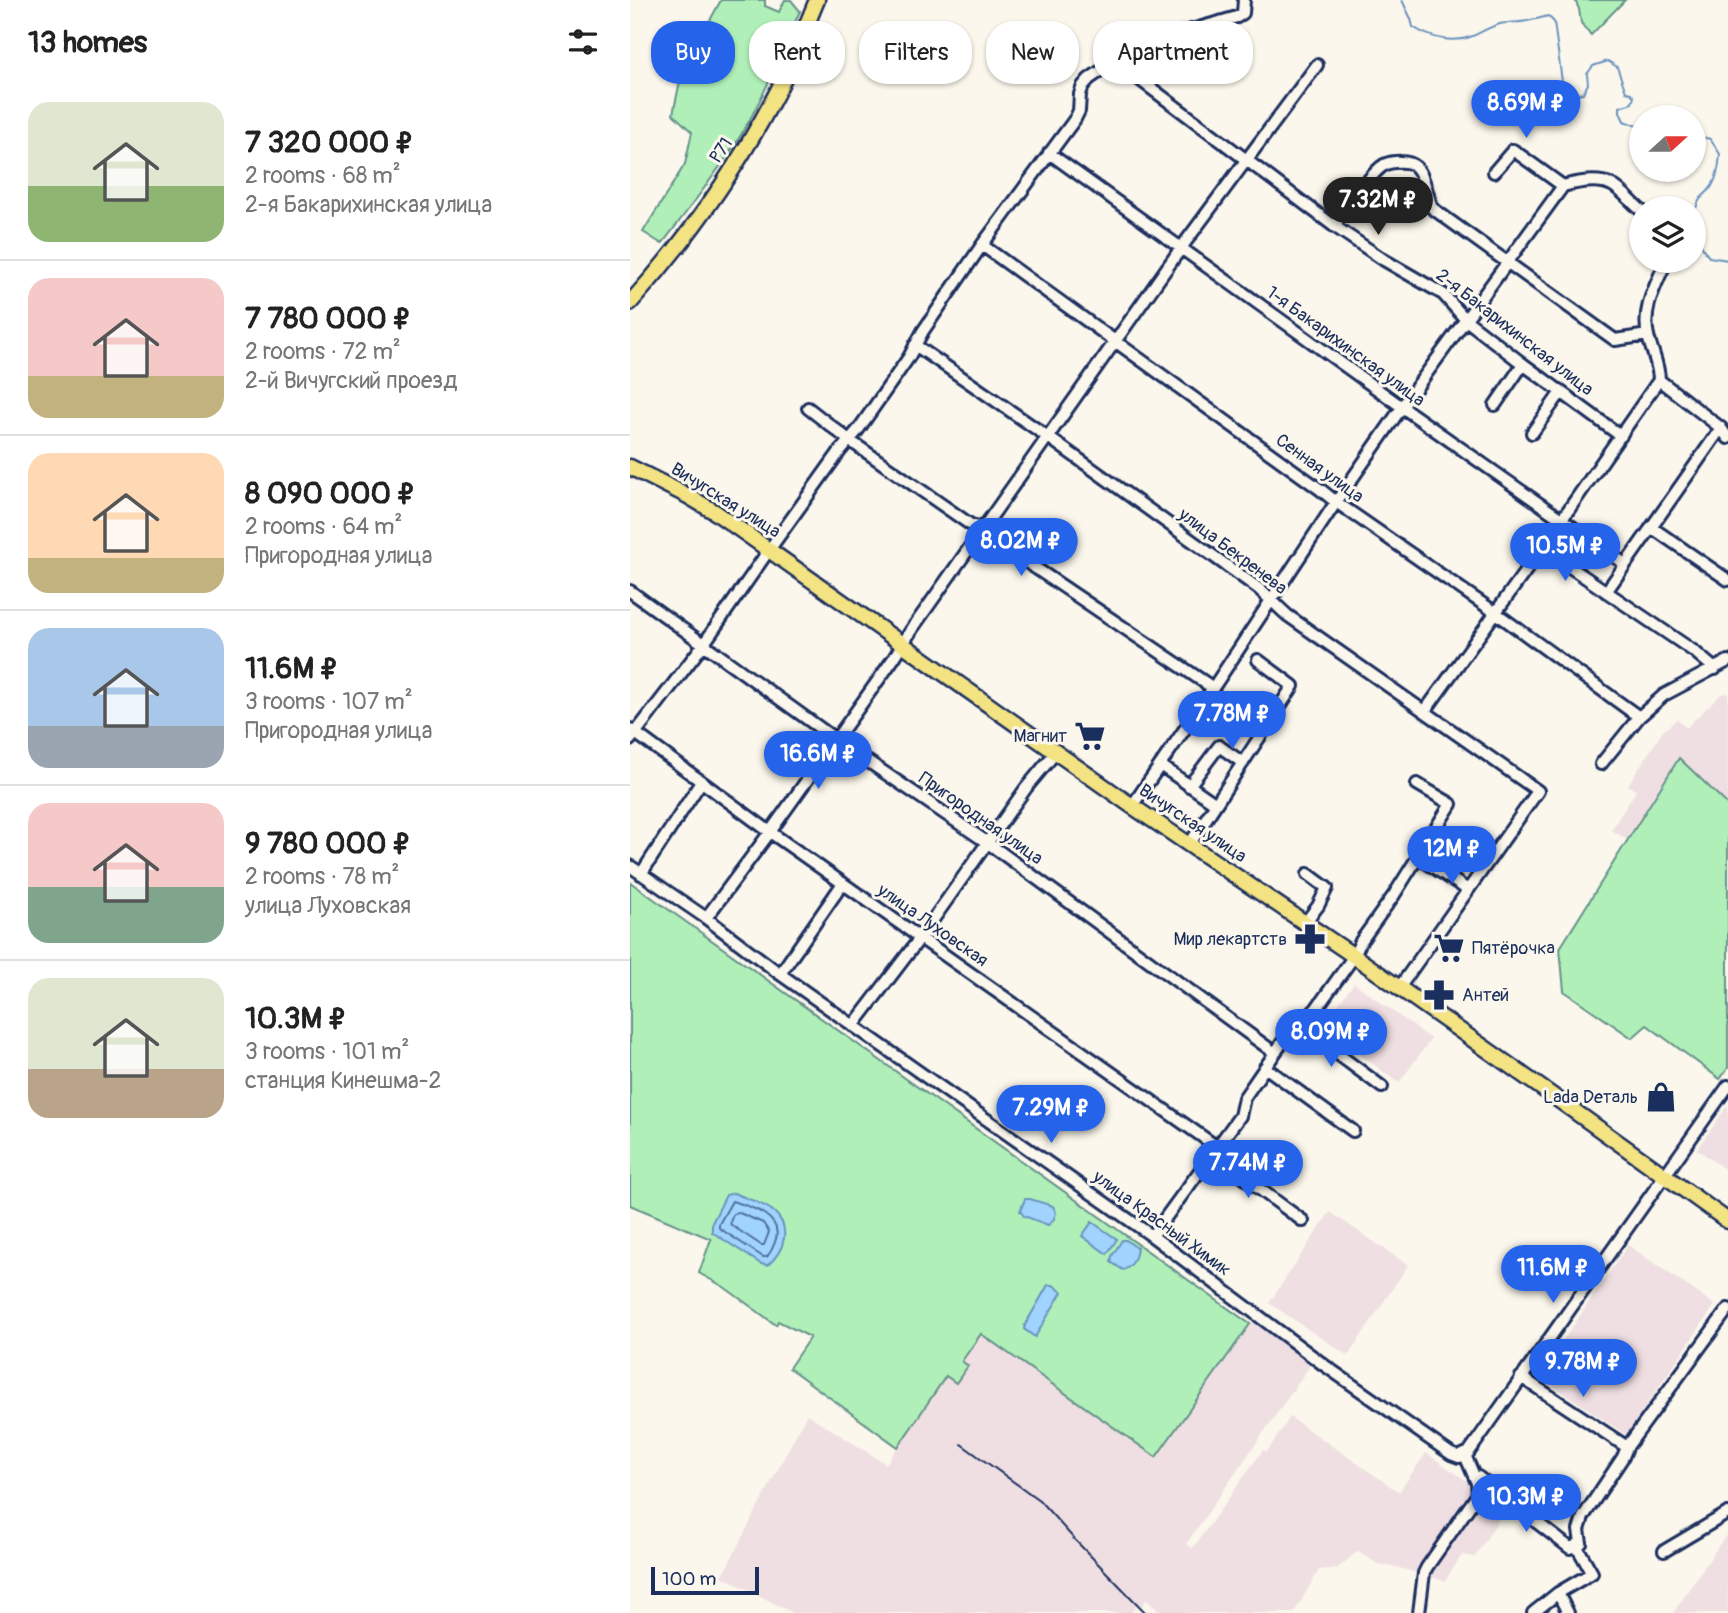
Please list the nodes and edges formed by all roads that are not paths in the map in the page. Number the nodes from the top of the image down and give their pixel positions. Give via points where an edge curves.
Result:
1 (817, 0) edge
2 (1244, 0) edge
3 (1223, 21) edge
4 (1317, 65) dead end
5 (1093, 76) edge
6 (1146, 84) edge
7 (1049, 153) junction
8 (1247, 160) junction
9 (1494, 172) dead end
10 (1563, 186) junction
11 (1629, 200) edge
12 (1334, 226) junction
13 (982, 245) junction
14 (1181, 248) junction
15 (1507, 263) junction
16 (1661, 273) edge
17 (630, 303) edge
18 (1466, 320) junction
19 (1648, 335) junction
20 (1114, 341) junction
21 (915, 345) junction
22 (1522, 364) junction
23 (1659, 380) junction
24 (1561, 392) junction
25 (1495, 405) dead end
26 (1402, 407) junction
27 (808, 408) dead end
28 (1532, 433) dead end
29 (1725, 433) edge
30 (1621, 436) junction
31 (1048, 437) junction
32 (849, 440) junction
33 (630, 467) edge
34 (1336, 502) junction
35 (1562, 520) junction
36 (1651, 527) junction
37 (982, 528) junction
38 (1542, 548) junction
39 (769, 550) junction
40 (1625, 564) junction
41 (1728, 580) edge
42 (630, 592) edge
43 (1606, 592) junction
44 (1271, 600) junction
45 (1496, 613) junction
46 (903, 644) junction
47 (703, 645) junction
48 (1258, 660) dead end
49 (1728, 661) edge
50 (1715, 669) junction
51 (1213, 688) junction
52 (1425, 711) junction
53 (1639, 717) junction
54 (632, 734) edge
55 (835, 739) junction
56 (1056, 752) junction
57 (1243, 763) junction
58 (1601, 764) dead end
59 (1160, 765) junction
60 (701, 782) junction
61 (1417, 784) dead end
62 (1189, 786) junction
63 (1216, 804) junction
64 (1132, 806) junction
65 (770, 832) junction
66 (988, 843) junction
67 (1189, 845) junction
68 (1418, 857) junction
69 (630, 866) edge
70 (641, 874) junction
71 (1308, 874) dead end
72 (843, 883) junction
73 (1468, 890) junction
74 (706, 918) junction
75 (1305, 923) junction
76 (920, 938) junction
77 (1354, 956) junction
78 (780, 974) junction
79 (1399, 988) junction
80 (1298, 1025) junction
81 (853, 1026) junction
82 (1275, 1053) junction
83 (1265, 1067) junction
84 (1728, 1086) edge
85 (1382, 1087) dead end
86 (1353, 1131) dead end
87 (1215, 1151) junction
88 (1664, 1175) junction
89 (1303, 1221) dead end
90 (1728, 1221) edge
91 (1152, 1236) junction
92 (1728, 1310) edge
93 (1521, 1377) junction
94 (1627, 1447) junction
95 (1467, 1454) junction
96 (1478, 1477) dead end
97 (1728, 1513) edge
98 (1578, 1544) junction
99 (1664, 1551) dead end
100 (1558, 1593) junction
101 (1419, 1613) edge
102 (1533, 1613) edge
103 (1568, 1613) edge

1 - 17 main road, Р71 via 783,79 747,145 688,234
2 - 3 street via 1243,13
4 - 8 street
5 - 7 street via 1083,86 1075,119
6 - 8 street, 2-я Бакарихинская улица
7 - 13 street
7 - 14 street, 1-я Бакарихинская улица
8 - 12 street, 2-я Бакарихинская улица
8 - 14 street
9 - 10 street via 1513,150
10 - 11 street via 1602,182
10 - 15 street
12 - 15 street via 1384,165 1412,164 1432,208
12 - 18 street, 2-я Бакарихинская улица via 1443,294
13 - 20 street, Сенная улица
13 - 21 street
14 - 20 street
14 - 26 street, 1-я Бакарихинская улица
15 - 18 street
15 - 19 street via 1615,340
16 - 19 street via 1649,299
18 - 22 street, 2-я Бакарихинская улица
18 - 26 street
19 - 23 street
20 - 31 street
20 - 34 street, Сенная улица
21 - 31 street, улица Бекренева
21 - 32 street
22 - 24 street, 2-я Бакарихинская улица
22 - 25 street
23 - 29 street
23 - 30 street
24 - 28 street
24 - 30 street, 2-я Бакарихинская улица
26 - 34 street
26 - 35 street, 1-я Бакарихинская улица
27 - 32 street
29 - 36 street
30 - 35 street
31 - 37 street
31 - 44 street, улица Бекренева
32 - 37 street via 971,525
32 - 39 street
33 - 39 main road, Вичугская улица via 688,496
34 - 44 street
34 - 45 street, Сенная улица
35 - 38 street
35 - 40 street, 1-я Бакарихинская улица
36 - 40 street
36 - 41 street
37 - 46 street
37 - 51 street
38 - 43 street
38 - 45 street
39 - 46 main road, Вичугская улица
39 - 47 street
40 - 43 street
42 - 47 street, Пригородная улица
43 - 50 street
44 - 51 street
44 - 52 street, улица Бекренева
45 - 52 street
45 - 53 street, Сенная улица
46 - 55 street
46 - 56 main road, Вичугская улица
47 - 54 street
47 - 55 street, Пригородная улица
48 - 57 street via 1293,686
49 - 50 street
50 - 53 street via 1670,691
51 - 59 street
52 - 73 street, улица Бекренева via 1538,791
53 - 58 street
54 - 60 street, улица Луховская
55 - 65 street
55 - 66 street, Пригородная улица
56 - 64 main road, Вичугская улица
56 - 66 street
57 - 62 street via 1219,746
57 - 63 street
59 - 62 street
59 - 64 street
60 - 65 street, улица Луховская
60 - 70 street
61 - 68 street via 1451,804
62 - 63 street
63 - 67 street
64 - 67 main road, Вичугская улица
65 - 72 street, улица Луховская
65 - 74 street
66 - 76 street
66 - 82 street, Пригородная улица
67 - 75 main road, Вичугская улица
68 - 73 street
68 - 77 street
69 - 70 street, улица Красный Химик
70 - 74 street, улица Красный Химик
71 - 75 street via 1327,888
72 - 76 street, улица Луховская
72 - 78 street
73 - 79 street
74 - 78 street, улица Красный Химик
75 - 77 main road, Вичугская улица
76 - 81 street
76 - 87 street, улица Луховская
77 - 79 main road, Вичугская улица
77 - 80 street
78 - 81 street, улица Красный Химик
79 - 88 main road, Вичугская улица
80 - 82 street
80 - 85 street
81 - 91 street, улица Красный Химик
82 - 83 street
83 - 86 street
83 - 87 street via 1244,1098 1240,1116
84 - 88 street
87 - 89 street, улица Луховская
87 - 91 street
88 - 90 main road, Вичугская улица
88 - 93 street
91 - 95 street, улица Красный Химик via 1451,1454
92 - 94 street
93 - 94 street
93 - 95 street
94 - 98 street via 1583,1517
95 - 101 street via 1478,1494 1424,1573
96 - 98 street via 1570,1548
97 - 99 street
98 - 100 street via 1592,1573
100 - 102 street
100 - 103 street

